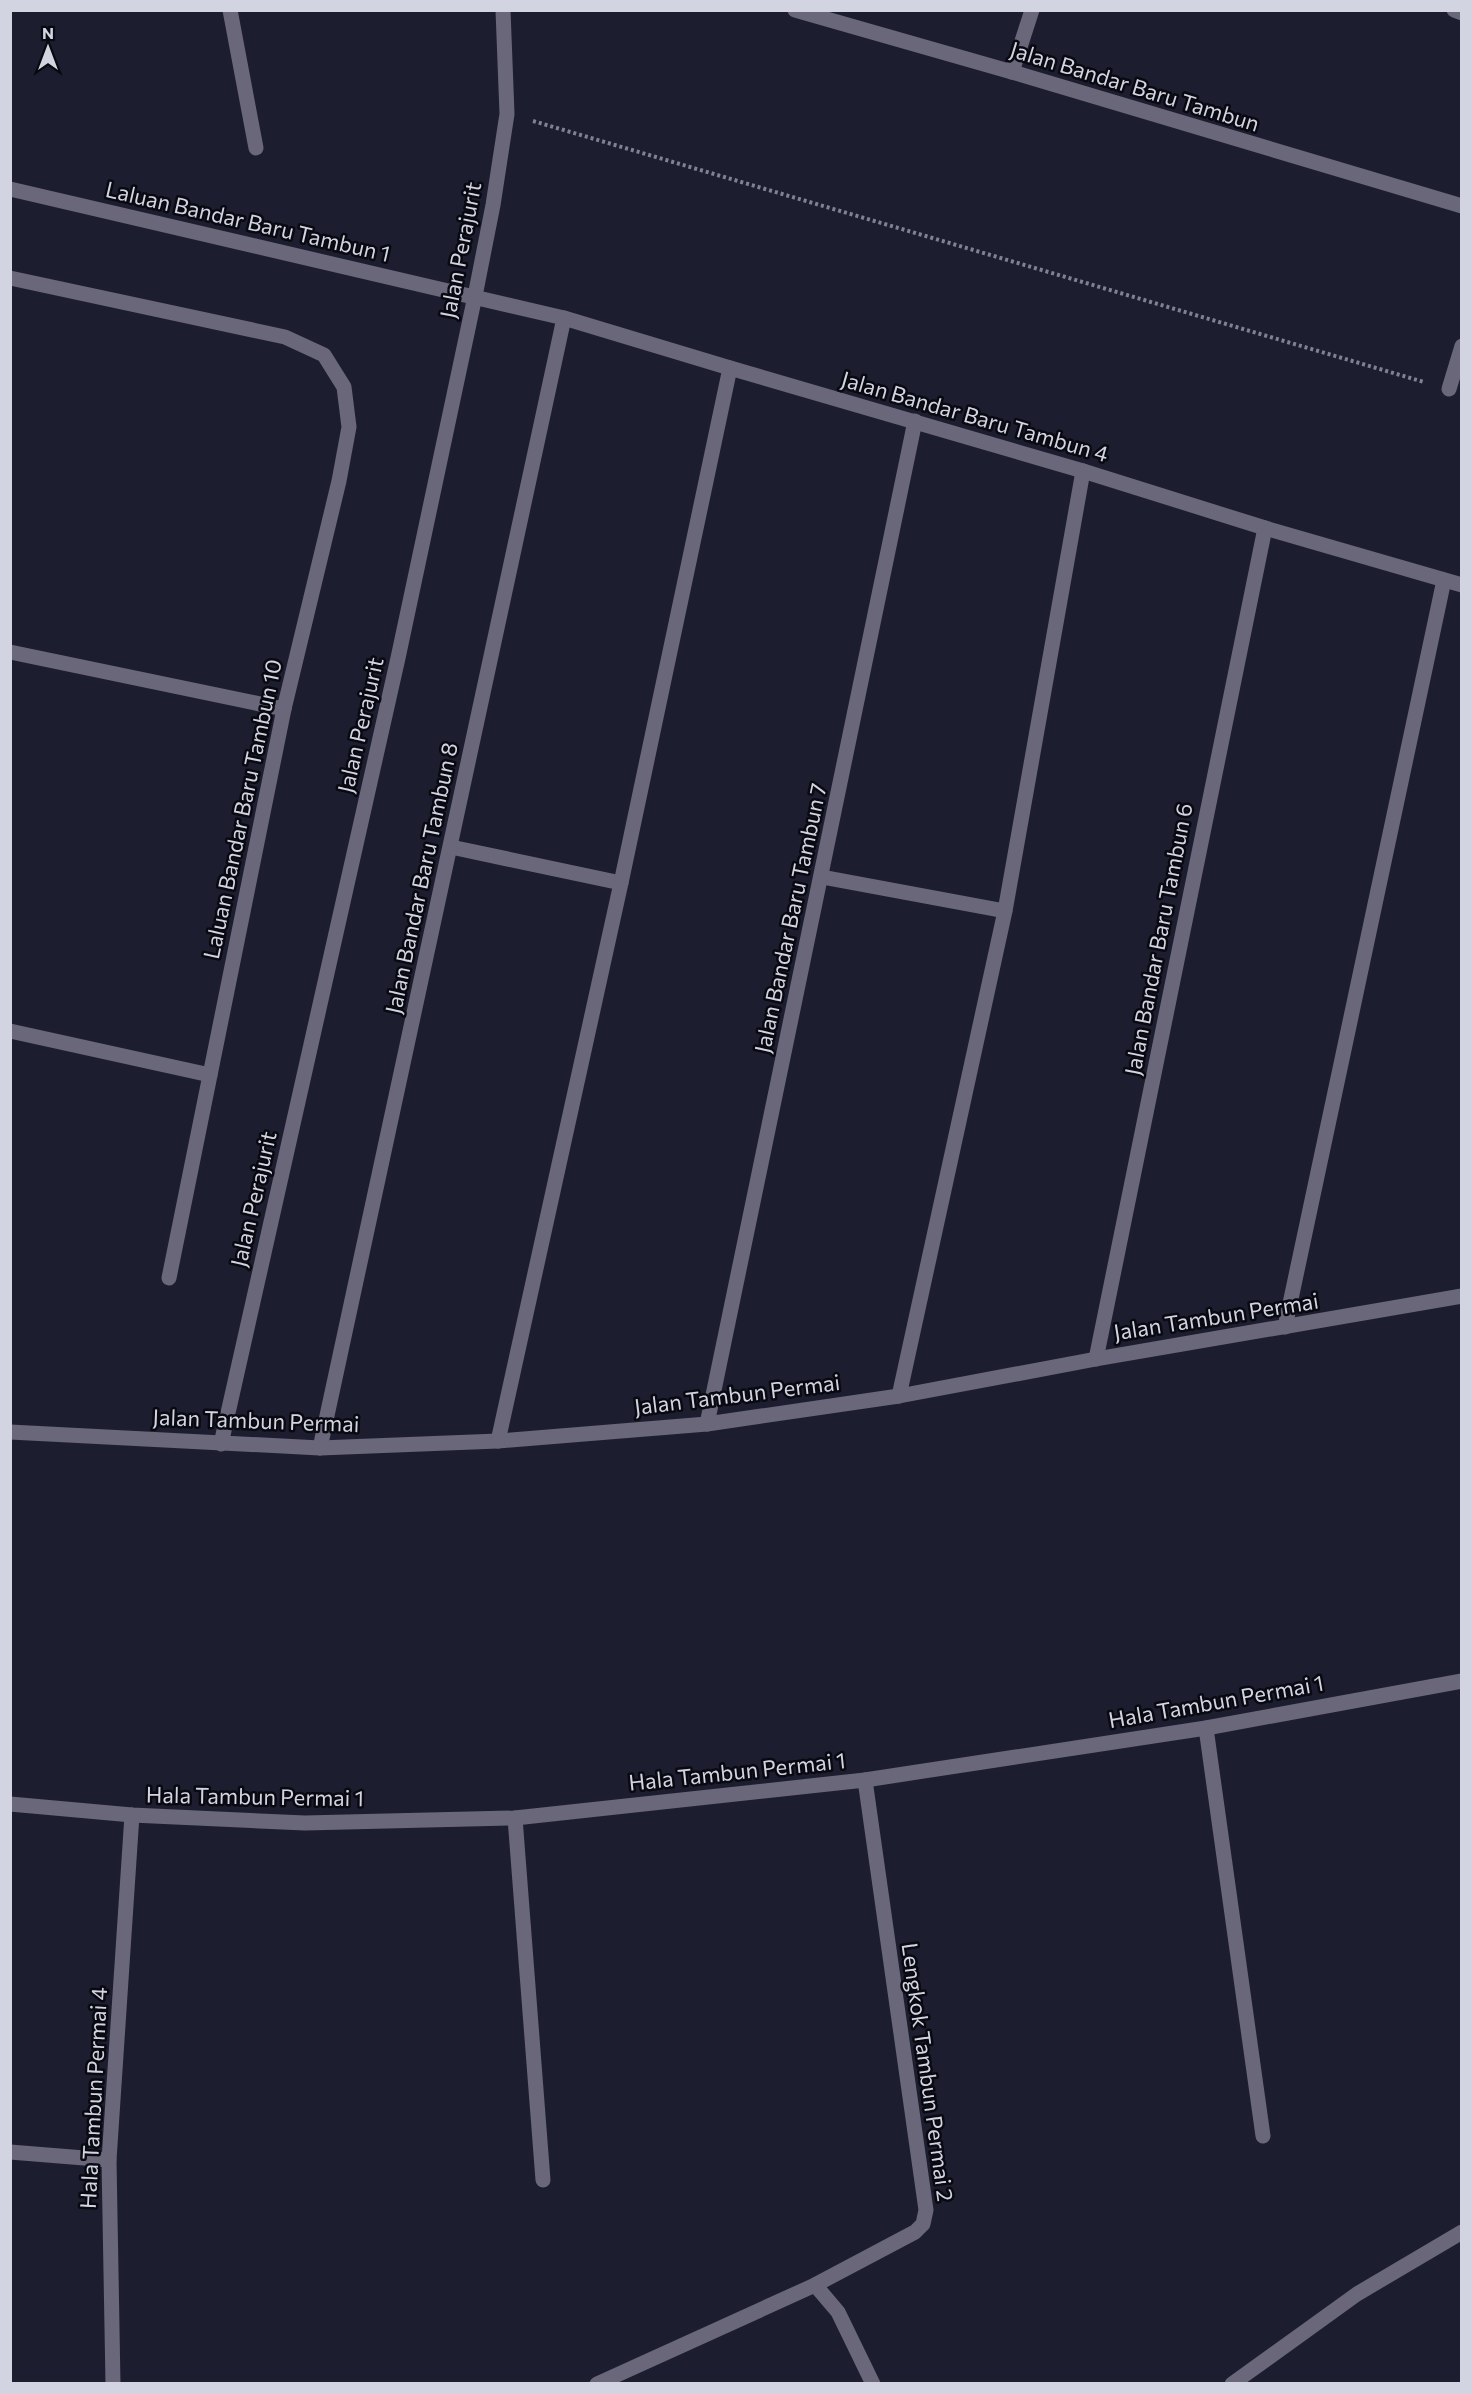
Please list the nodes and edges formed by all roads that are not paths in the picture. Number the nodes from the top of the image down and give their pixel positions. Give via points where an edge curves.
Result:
1 (230, 10) edge
2 (503, 10) edge
3 (795, 10) edge
4 (1032, 10) edge
5 (1454, 10) edge
6 (1461, 13) edge
7 (1012, 72) junction
8 (256, 148) dead end
9 (10, 189) edge
10 (1461, 206) edge
11 (10, 278) edge
12 (475, 296) junction
13 (564, 318) junction
14 (1461, 346) edge
15 (730, 369) junction
16 (1449, 389) road end
17 (915, 421) junction
18 (1083, 471) junction
19 (1264, 528) junction
20 (1444, 580) junction
21 (1461, 585) edge
22 (10, 652) edge
23 (284, 709) junction
24 (451, 847) junction
25 (822, 877) junction
26 (621, 883) junction
27 (1005, 911) junction
28 (10, 1031) edge
29 (210, 1075) junction
30 (169, 1278) dead end
31 (1461, 1296) edge
32 (1285, 1328) junction
33 (1096, 1359) junction
34 (898, 1396) junction
35 (707, 1424) junction
36 (10, 1432) edge
37 (498, 1441) junction
38 (221, 1444) junction
39 (320, 1448) junction
40 (1461, 1681) edge
41 (1206, 1728) junction
42 (865, 1780) junction
43 (10, 1804) edge
44 (132, 1815) junction
45 (515, 1818) junction
46 (1263, 2136) dead end
47 (10, 2152) edge
48 (109, 2160) junction
49 (543, 2180) dead end
50 (1461, 2232) edge
51 (814, 2285) junction
52 (113, 2384) edge
53 (597, 2384) edge
54 (873, 2384) edge
55 (1232, 2384) edge

1 - 8 street
2 - 12 street, Jalan Perajurit via 507,114
3 - 7 street, Jalan Bandar Baru Tambun
4 - 7 street
5 - 6 street
7 - 10 street, Jalan Bandar Baru Tambun
9 - 12 street, Laluan Bandar Baru Tambun 1
11 - 23 street, Laluan Bandar Baru Tambun 10 via 285,337 324,355 344,387 349,427
12 - 13 street, Jalan Bandar Baru Tambun 4
12 - 38 street, Jalan Perajurit
13 - 15 street, Jalan Bandar Baru Tambun 4
13 - 24 street, Jalan Bandar Baru Tambun 8
14 - 16 street
15 - 17 street, Jalan Bandar Baru Tambun 4
15 - 26 street
17 - 18 street, Jalan Bandar Baru Tambun 4
17 - 25 street, Jalan Bandar Baru Tambun 7
18 - 19 street, Jalan Bandar Baru Tambun 4
18 - 27 street
19 - 20 street, Jalan Bandar Baru Tambun 4
19 - 33 street, Jalan Bandar Baru Tambun 6
20 - 21 street, Jalan Bandar Baru Tambun 4
20 - 32 street
22 - 23 street
23 - 29 street, Laluan Bandar Baru Tambun 10
24 - 26 street
24 - 39 street, Jalan Bandar Baru Tambun 8
25 - 27 street
25 - 35 street, Jalan Bandar Baru Tambun 7
26 - 37 street
27 - 34 street
28 - 29 street
29 - 30 street, Laluan Bandar Baru Tambun 10
31 - 32 street, Jalan Tambun Permai
32 - 33 street, Jalan Tambun Permai
33 - 34 street, Jalan Tambun Permai
34 - 35 street, Jalan Tambun Permai
35 - 37 street, Jalan Tambun Permai
36 - 38 street, Jalan Tambun Permai
37 - 39 street, Jalan Tambun Permai
38 - 39 street, Jalan Tambun Permai
40 - 41 street, Hala Tambun Permai 1
41 - 42 street, Hala Tambun Permai 1
41 - 46 street
42 - 45 street, Hala Tambun Permai 1
42 - 51 street, Lengkok Tambun Permai 2 via 926,2210 923,2224 915,2232
43 - 44 street, Hala Tambun Permai 1
44 - 45 street, Hala Tambun Permai 1 via 305,1823
44 - 48 street, Hala Tambun Permai 4
45 - 49 street
47 - 48 street
48 - 52 street, Hala Tambun Permai 4
50 - 55 street via 1357,2294
51 - 53 street, Lengkok Tambun Permai 2
51 - 54 street via 838,2312

